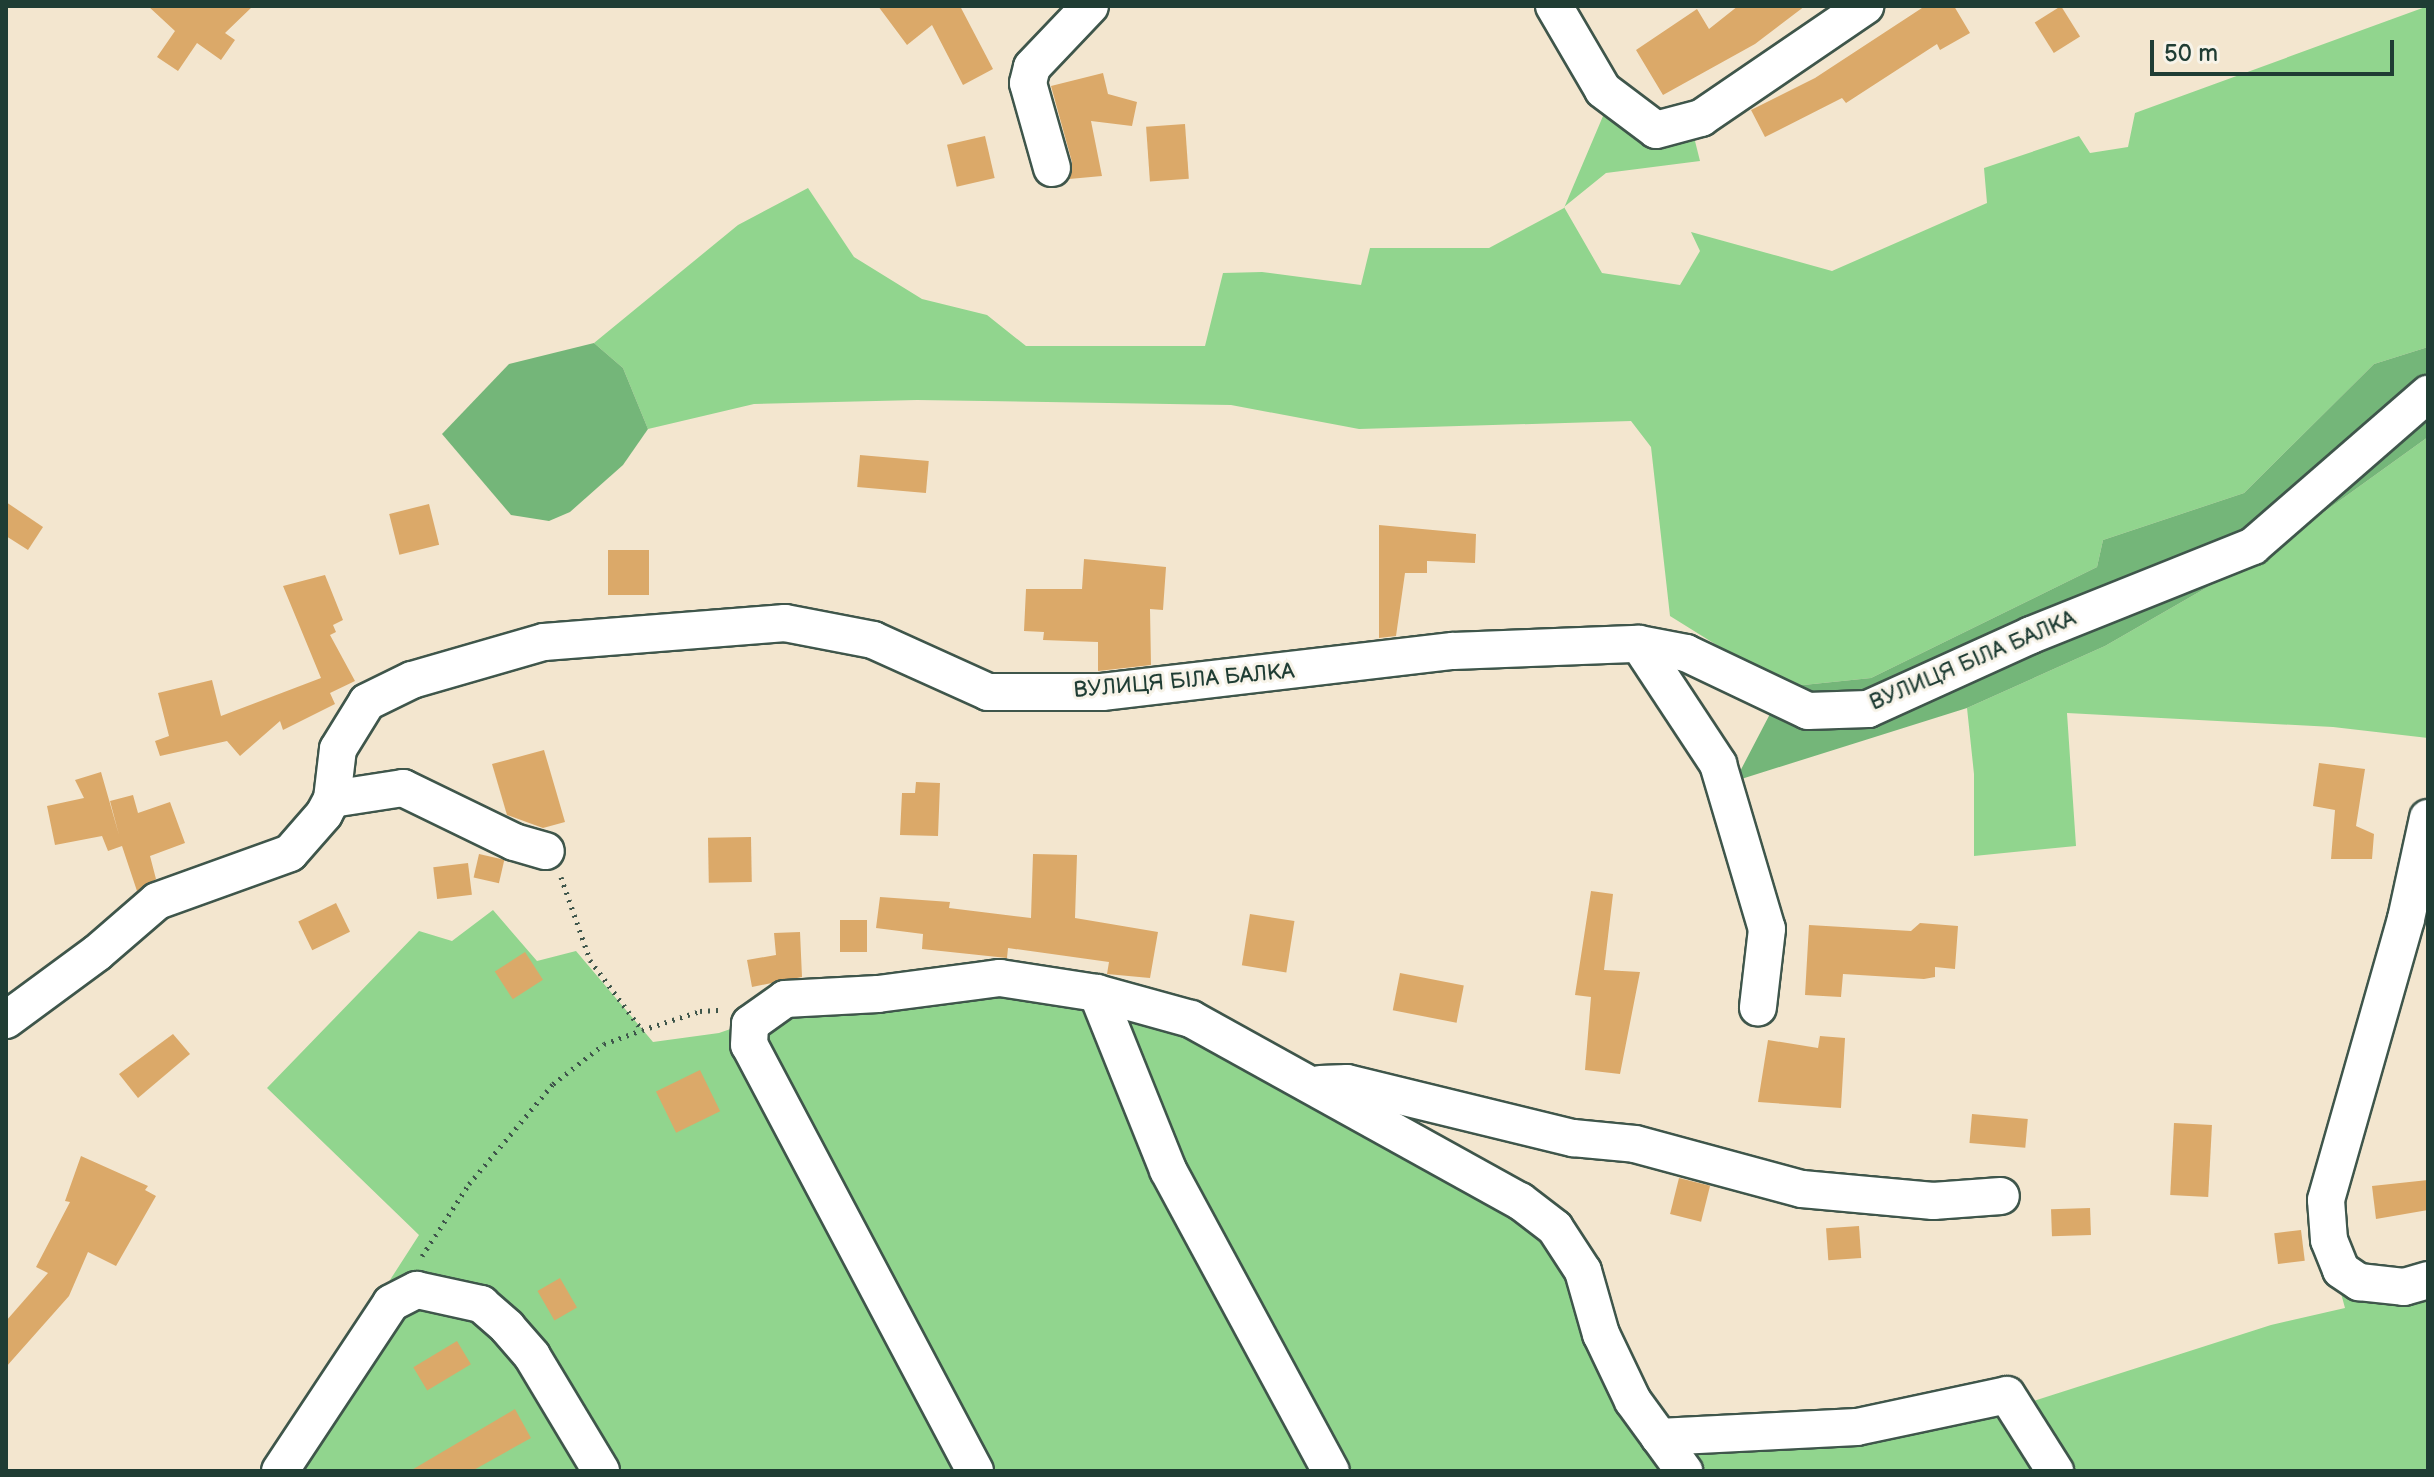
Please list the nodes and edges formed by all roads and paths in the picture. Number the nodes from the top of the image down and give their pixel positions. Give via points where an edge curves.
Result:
1 (1090, 6) edge
2 (1554, 6) edge
3 (1865, 6) edge
4 (1052, 168) dead end
5 (2428, 394) edge
6 (1639, 644) junction
7 (332, 799) junction
8 (2428, 818) edge
9 (546, 851) joint
10 (1097, 993) junction
11 (1758, 1007) dead end
12 (763, 1010) junction
13 (6, 1020) edge
14 (642, 1030) junction
15 (1310, 1084) junction
16 (2001, 1196) dead end
17 (2428, 1280) edge
18 (391, 1303) junction
19 (1659, 1437) junction
20 (282, 1470) edge
21 (601, 1471) edge
22 (975, 1471) edge
23 (1331, 1471) edge
24 (1684, 1471) edge
25 (2055, 1471) edge

1 - 4 street via 1032,67 1028,83
2 - 3 street via 1603,90 1656,130 1701,118
5 - 6 street, ВУЛИЦЯ БІЛА БАЛКА via 2253,546 2031,635 1868,709 1808,711 1686,653
6 - 7 street, ВУЛИЦЯ БІЛА БАЛКА via 1453,651 1102,692 988,692 873,640 785,623 599,635 544,642 412,680 367,702 338,749
6 - 11 street via 1718,764 1767,929
7 - 9 street via 403,788 514,842
7 - 13 street, ВУЛИЦЯ БІЛА БАЛКА via 315,829 290,853 157,901
8 - 17 street via 2406,919 2326,1200 2329,1240 2341,1270 2359,1282 2404,1287
9 - 14 path via 578,917 590,960
10 - 12 street via 1000,978 878,994 785,999
10 - 15 street via 1191,1019
10 - 23 street via 1168,1170
12 - 14 path via 700,1011
12 - 22 street via 750,1024 749,1045
14 - 18 path via 604,1044 553,1084 469,1184
15 - 16 street via 1347,1083 1573,1138 1635,1144 1802,1189 1933,1201
15 - 19 street via 1520,1201 1555,1228 1583,1271 1601,1334 1633,1401
18 - 20 street
18 - 21 street via 417,1290 481,1304 532,1356
19 - 24 street
19 - 25 street via 1857,1427 2007,1395

